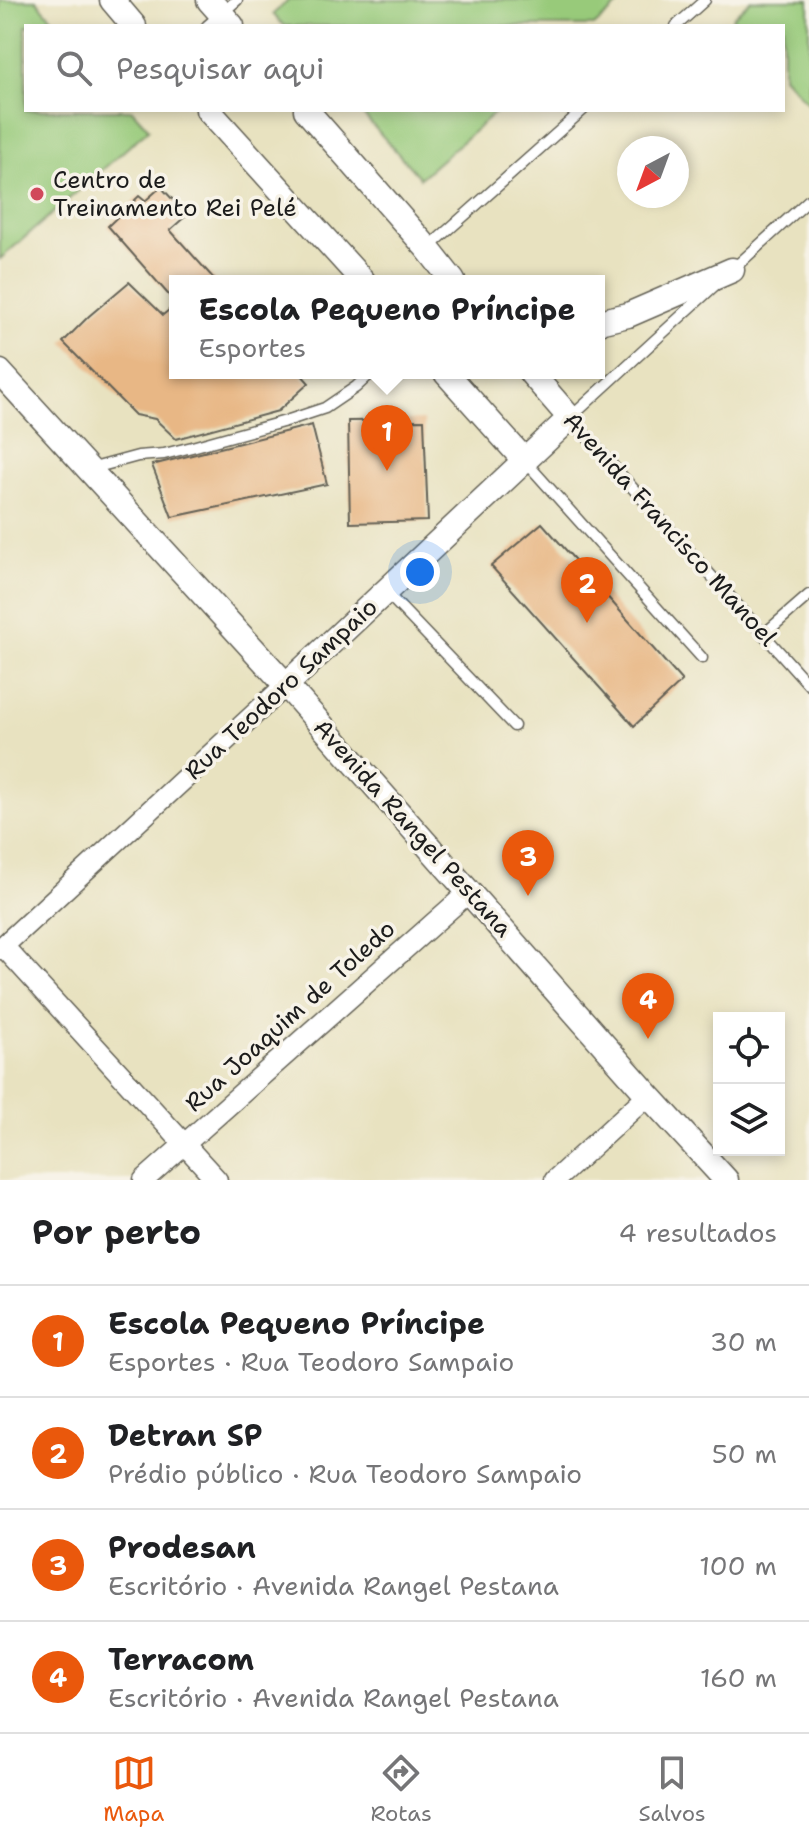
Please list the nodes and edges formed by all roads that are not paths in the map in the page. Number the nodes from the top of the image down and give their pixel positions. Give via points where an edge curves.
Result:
1 (112, 0) edge
2 (705, 0) edge
3 (132, 24) edge
4 (678, 24) edge
5 (210, 112) edge
6 (308, 112) edge
7 (581, 112) edge
8 (809, 200) edge
9 (427, 248) junction
10 (732, 270) junction
11 (358, 275) edge
12 (450, 275) edge
13 (605, 321) edge
14 (0, 372) edge
15 (365, 379) edge
16 (452, 379) edge
17 (535, 379) edge
18 (563, 425) junction
19 (530, 457) junction
20 (89, 469) junction
21 (384, 591) junction
22 (809, 595) edge
23 (763, 635) junction
24 (702, 658) dead end
25 (286, 685) junction
26 (809, 685) edge
27 (514, 726) dead end
28 (470, 891) junction
29 (2, 947) edge
30 (648, 1095) junction
31 (184, 1145) junction
32 (144, 1180) edge
33 (217, 1180) edge
34 (555, 1180) edge
35 (726, 1180) edge

1 - 3 street
2 - 4 lane
5 - 11 street
6 - 9 street
7 - 9 lane
8 - 10 lane, Rua Teodoro Sampaio
9 - 12 street
10 - 13 street
10 - 18 lane, Rua Teodoro Sampaio
14 - 20 street, Avenida Rangel Pestana
15 - 20 lane via 325,408 286,421
16 - 19 street
17 - 18 street, Avenida Francisco Manoel
18 - 19 street, Rua Teodoro Sampaio
18 - 23 lane, Avenida Francisco Manoel
19 - 21 street, Rua Teodoro Sampaio
19 - 24 lane
20 - 25 street, Avenida Rangel Pestana
21 - 25 street, Rua Teodoro Sampaio
21 - 27 lane
22 - 23 lane
23 - 26 lane, Avenida Francisco Manoel
25 - 28 street, Avenida Rangel Pestana
25 - 29 street, Rua Teodoro Sampaio
28 - 30 street, Avenida Rangel Pestana
28 - 31 street, Rua Joaquim de Toledo
29 - 31 street
30 - 34 street
30 - 35 street, Avenida Rangel Pestana
31 - 32 street, Rua Joaquim de Toledo
31 - 33 street

